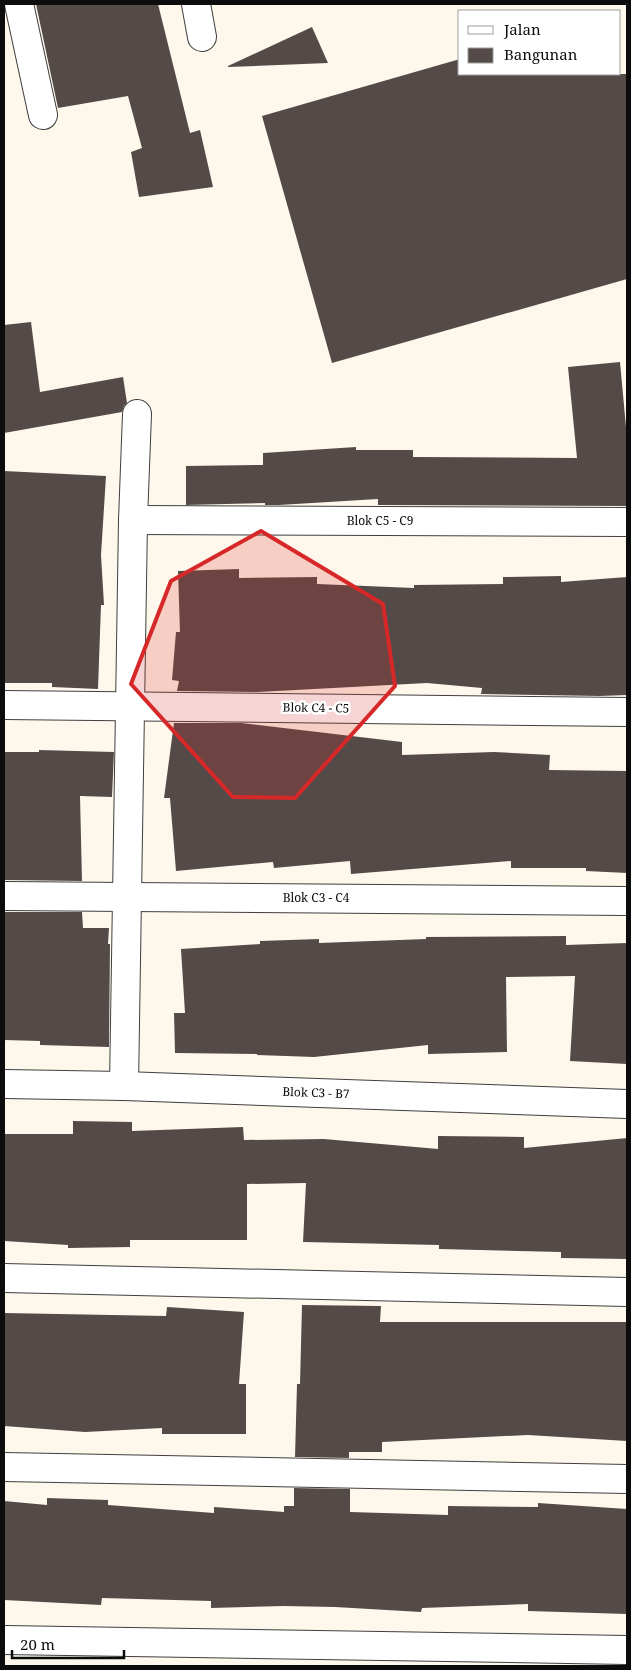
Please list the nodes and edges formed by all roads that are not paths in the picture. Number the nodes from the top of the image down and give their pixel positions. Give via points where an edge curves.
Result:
1 (18, 4) edge
2 (196, 4) edge
3 (202, 37) dead end
4 (43, 115) dead end
5 (137, 414) dead end
6 (133, 520) junction
7 (627, 522) edge
8 (4, 705) edge
9 (130, 706) junction
10 (627, 712) edge
11 (4, 896) edge
12 (127, 897) junction
13 (627, 901) edge
14 (4, 1084) edge
15 (124, 1086) junction
16 (627, 1104) edge
17 (4, 1278) edge
18 (627, 1292) edge
19 (4, 1468) edge
20 (627, 1479) edge
21 (4, 1640) edge
22 (627, 1650) edge

1 - 4 street
2 - 3 street
5 - 6 street
6 - 7 street, Blok C5 - C9
6 - 9 street
8 - 9 street, Blok C4 - C5
9 - 10 street, Blok C4 - C5
9 - 12 street
11 - 12 street, Blok C3 - C4
12 - 13 street, Blok C3 - C4
12 - 15 street
14 - 15 street, Blok C3 - B7
15 - 16 street, Blok C3 - B7
17 - 18 street
19 - 20 street
21 - 22 street

